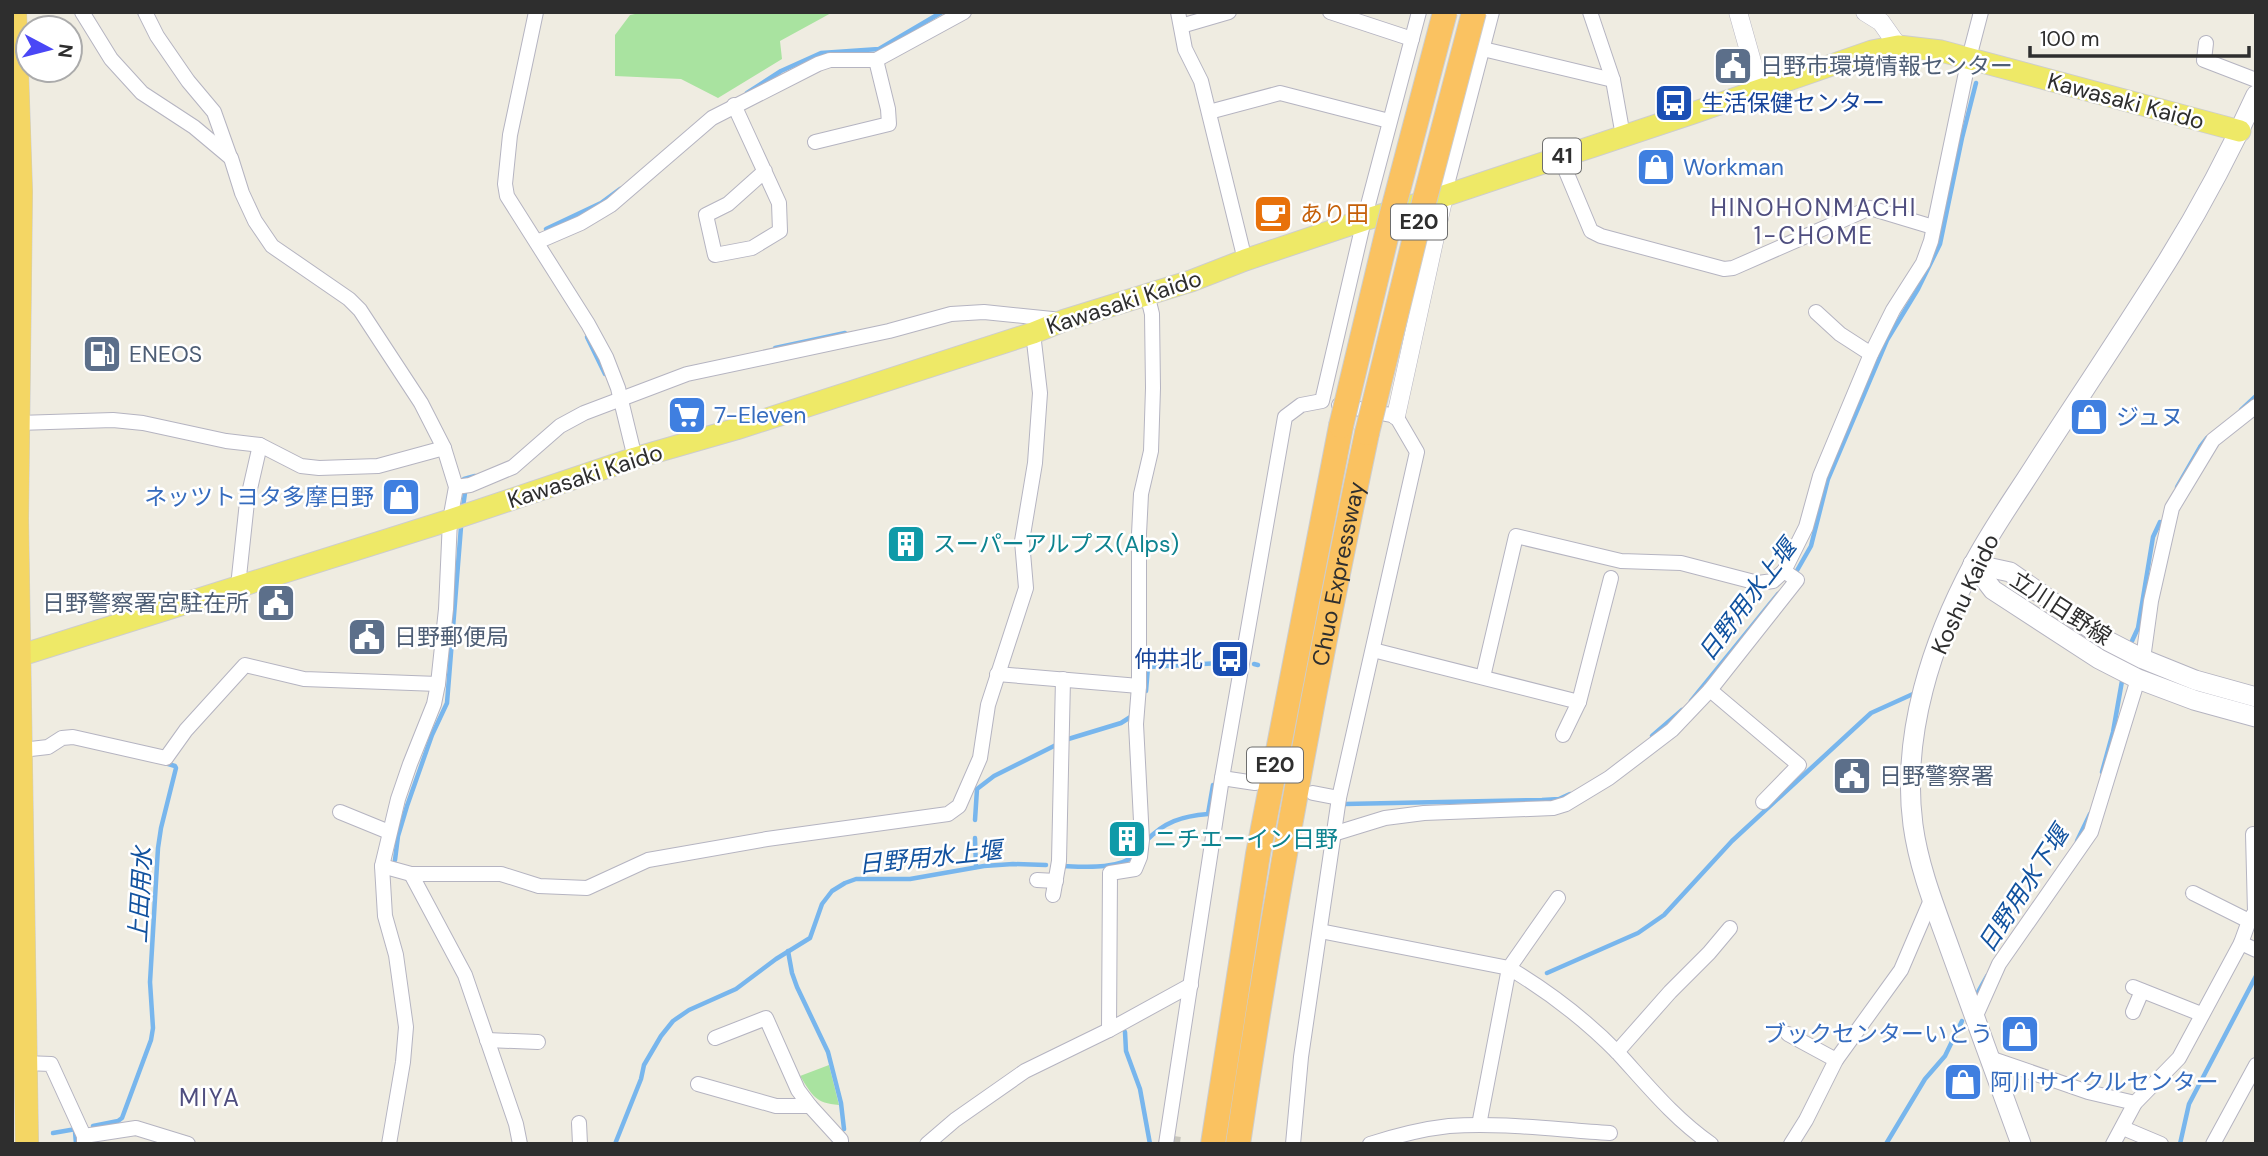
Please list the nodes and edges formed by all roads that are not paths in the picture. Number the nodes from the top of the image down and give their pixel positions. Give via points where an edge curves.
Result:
1 (15, 12) edge
2 (82, 12) edge
3 (145, 12) edge
4 (536, 12) edge
5 (964, 12) edge
6 (1229, 12) edge
7 (1330, 12) edge
8 (1419, 12) edge
9 (1445, 12) edge
10 (1474, 12) edge
11 (1492, 12) edge
12 (1590, 12) edge
13 (1738, 12) edge
14 (1865, 12) edge
15 (1981, 12) edge
16 (1179, 19) edge
17 (1412, 39) junction
18 (2206, 43) dead end
19 (1898, 46) junction
20 (1483, 49) junction
21 (1969, 58) junction
22 (876, 60) junction
23 (1613, 80) junction
24 (2256, 80) edge
25 (1760, 90) junction
26 (2256, 95) edge
27 (734, 105) junction
28 (1209, 112) junction
29 (1389, 121) junction
30 (2240, 131) junction
31 (1623, 136) junction
32 (815, 142) dead end
33 (1560, 157) junction
34 (231, 158) junction
35 (765, 172) junction
36 (1444, 196) junction
37 (1364, 220) junction
38 (1933, 226) junction
39 (537, 242) junction
40 (1245, 260) junction
41 (1147, 294) junction
42 (1816, 312) dead end
43 (1065, 320) junction
44 (1033, 333) junction
45 (1871, 354) junction
46 (621, 400) junction
47 (1322, 401) junction
48 (2256, 406) edge
49 (1396, 416) junction
50 (18, 423) junction
51 (260, 445) junction
52 (444, 448) junction
53 (635, 458) junction
54 (456, 487) junction
55 (450, 520) junction
56 (1973, 564) junction
57 (1789, 575) junction
58 (1611, 578) dead end
59 (238, 586) junction
60 (1373, 650) junction
61 (16, 657) edge
62 (2143, 659) junction
63 (997, 674) junction
64 (1483, 677) junction
65 (1063, 679) junction
66 (2138, 679) junction
67 (438, 684) junction
68 (1139, 686) junction
69 (1710, 690) junction
70 (2256, 697) edge
71 (1579, 702) junction
72 (2256, 717) edge
73 (1563, 735) dead end
74 (22, 750) junction
75 (1223, 778) junction
76 (1255, 783) dead end
77 (1313, 793) dead end
78 (1339, 798) junction
79 (1763, 802) dead end
80 (340, 812) dead end
81 (389, 832) junction
82 (1333, 834) junction
83 (2253, 834) dead end
84 (382, 866) junction
85 (411, 874) junction
86 (1037, 880) dead end
87 (2193, 893) dead end
88 (1558, 898) dead end
89 (1931, 900) junction
90 (2249, 921) junction
91 (1730, 928) dead end
92 (1320, 931) junction
93 (2241, 943) junction
94 (2256, 950) edge
95 (1509, 968) junction
96 (1191, 985) junction
97 (2133, 1012) dead end
98 (2201, 1014) junction
99 (1974, 1020) junction
100 (1109, 1030) junction
101 (1788, 1034) dead end
102 (715, 1038) dead end
103 (487, 1040) junction
104 (538, 1042) dead end
105 (1617, 1052) junction
106 (1990, 1058) junction
107 (1836, 1060) junction
108 (25, 1063) junction
109 (2256, 1065) edge
110 (698, 1084) dead end
111 (2135, 1103) junction
112 (810, 1106) junction
113 (579, 1123) dead end
114 (1479, 1125) junction
115 (2123, 1128) junction
116 (1610, 1133) dead end
117 (84, 1140) edge
118 (27, 1144) edge
119 (188, 1144) edge
120 (389, 1144) edge
121 (520, 1144) edge
122 (580, 1144) edge
123 (841, 1144) edge
124 (927, 1144) edge
125 (1166, 1144) edge
126 (1213, 1144) edge
127 (1238, 1144) edge
128 (1293, 1144) edge
129 (1370, 1144) edge
130 (1711, 1144) edge
131 (1791, 1144) edge
132 (2021, 1144) edge
133 (2113, 1144) edge
134 (2161, 1144) edge
135 (2213, 1144) edge

1 - 50 highway via 21,192
2 - 34 street via 111,59 142,93
3 - 34 street via 214,112
4 - 39 street via 510,135 505,184 507,196
5 - 22 street
6 - 16 street
7 - 17 street
8 - 17 street
9 - 126 highway, Chuo Expressway / E20, bridge via 1342,426 1258,854
10 - 127 highway, Chuo Expressway / E20, bridge via 1367,433 1297,779
11 - 20 street
12 - 23 street
13 - 25 street
14 - 19 street via 1881,22
15 - 21 street
16 - 28 street
17 - 29 street
18 - 24 street via 2204,60
19 - 21 main road, Kawasaki Kaido / 41
19 - 25 main road, Kawasaki Kaido / 41
20 - 23 street
20 - 36 street
21 - 30 main road, Kawasaki Kaido / 41
21 - 38 street
22 - 27 street via 830,60
22 - 32 street via 888,124
23 - 31 street
25 - 31 main road, Kawasaki Kaido / 41
26 - 30 main road, Koshu Kaido
27 - 35 street
27 - 39 street via 712,118 611,205
28 - 29 street via 1280,93
28 - 40 street
29 - 37 street
30 - 56 main road, Koshu Kaido via 2172,255
31 - 33 main road, Kawasaki Kaido / 41
33 - 36 main road, Kawasaki Kaido / 41
33 - 38 street via 1591,231 1724,269 1870,208
34 - 52 street via 255,221 272,246 360,310 421,403
35 - 35 street via 779,203 780,231 752,248 715,255 706,215 728,204
36 - 37 main road, Kawasaki Kaido / 41
36 - 49 street
37 - 40 main road, Kawasaki Kaido / 41
37 - 47 street
38 - 45 street via 1923,263
39 - 46 street via 600,346
40 - 41 main road, Kawasaki Kaido / 41
41 - 43 main road, Kawasaki Kaido / 41
41 - 68 street via 1152,314 1153,388 1151,451 1141,494 1139,534
42 - 45 street
43 - 44 main road, Kawasaki Kaido / 41
43 - 46 street via 984,312 951,314 687,374
44 - 53 main road, Kawasaki Kaido / 41
44 - 63 street via 1040,393 1022,541 1026,588
45 - 57 street via 1820,476
46 - 53 street
46 - 54 street via 560,426 513,467
47 - 49 street
47 - 75 street via 1301,405 1285,418
48 - 62 street via 2213,440 2172,508
49 - 60 street via 1417,452
50 - 51 street via 113,420
50 - 61 highway
51 - 52 street via 301,466 319,468 378,466
51 - 59 street via 247,502
52 - 54 street
53 - 55 main road, Kawasaki Kaido / 41
54 - 55 street
55 - 59 main road, Kawasaki Kaido / 41
55 - 67 street
56 - 62 main road, 立川日野線 via 2010,572 2108,641
56 - 66 main road, 立川日野線 via 1993,590
56 - 89 main road, Koshu Kaido via 1924,686 1913,741 1912,823
57 - 64 street via 1758,583 1681,563 1621,561 1516,536
57 - 69 street
58 - 71 street
59 - 61 main road, Kawasaki Kaido / 41
60 - 64 street
60 - 78 street
61 - 74 highway
62 - 70 main road, 立川日野線
63 - 65 street
63 - 85 street via 980,758 959,806 948,814 648,860 587,888 539,886 501,874
64 - 71 street
65 - 68 street
65 - 86 street via 1059,861 1054,888
66 - 72 main road, 立川日野線
66 - 99 street via 2091,832 1999,964
67 - 74 street via 304,679 245,665 166,758 73,737 48,747
67 - 81 street
68 - 100 street via 1136,724 1142,840 1135,869 1110,873
69 - 79 street via 1799,765
69 - 82 street via 1649,749 1566,804 1385,818
71 - 73 street
74 - 108 highway
75 - 76 street
75 - 96 street
77 - 78 street
78 - 82 street
80 - 81 street
81 - 84 street
82 - 92 street
83 - 90 street via 2255,912
84 - 85 street
84 - 120 street via 406,1027
85 - 103 street via 465,975
87 - 90 street
88 - 95 street
89 - 99 main road, Koshu Kaido
89 - 107 street via 1901,970
90 - 93 street
91 - 105 street
92 - 95 street
92 - 128 street
93 - 94 street
93 - 98 street
95 - 105 street via 1546,990
95 - 114 street
96 - 100 street
96 - 125 street
97 - 98 street via 2138,989
98 - 111 street via 2179,1058
99 - 106 main road, Koshu Kaido
100 - 124 street via 1025,1071
101 - 107 street
102 - 112 street via 766,1018 797,1090
103 - 104 street
103 - 121 street
105 - 130 street via 1674,1115
106 - 111 street
106 - 132 main road, Koshu Kaido
107 - 131 street
108 - 117 street via 51,1064
108 - 118 highway
109 - 135 street
110 - 112 street via 776,1105
111 - 115 street
112 - 123 street
113 - 122 street
114 - 116 street
114 - 129 street via 1421,1130
115 - 133 street
115 - 134 street
117 - 119 street via 136,1128

